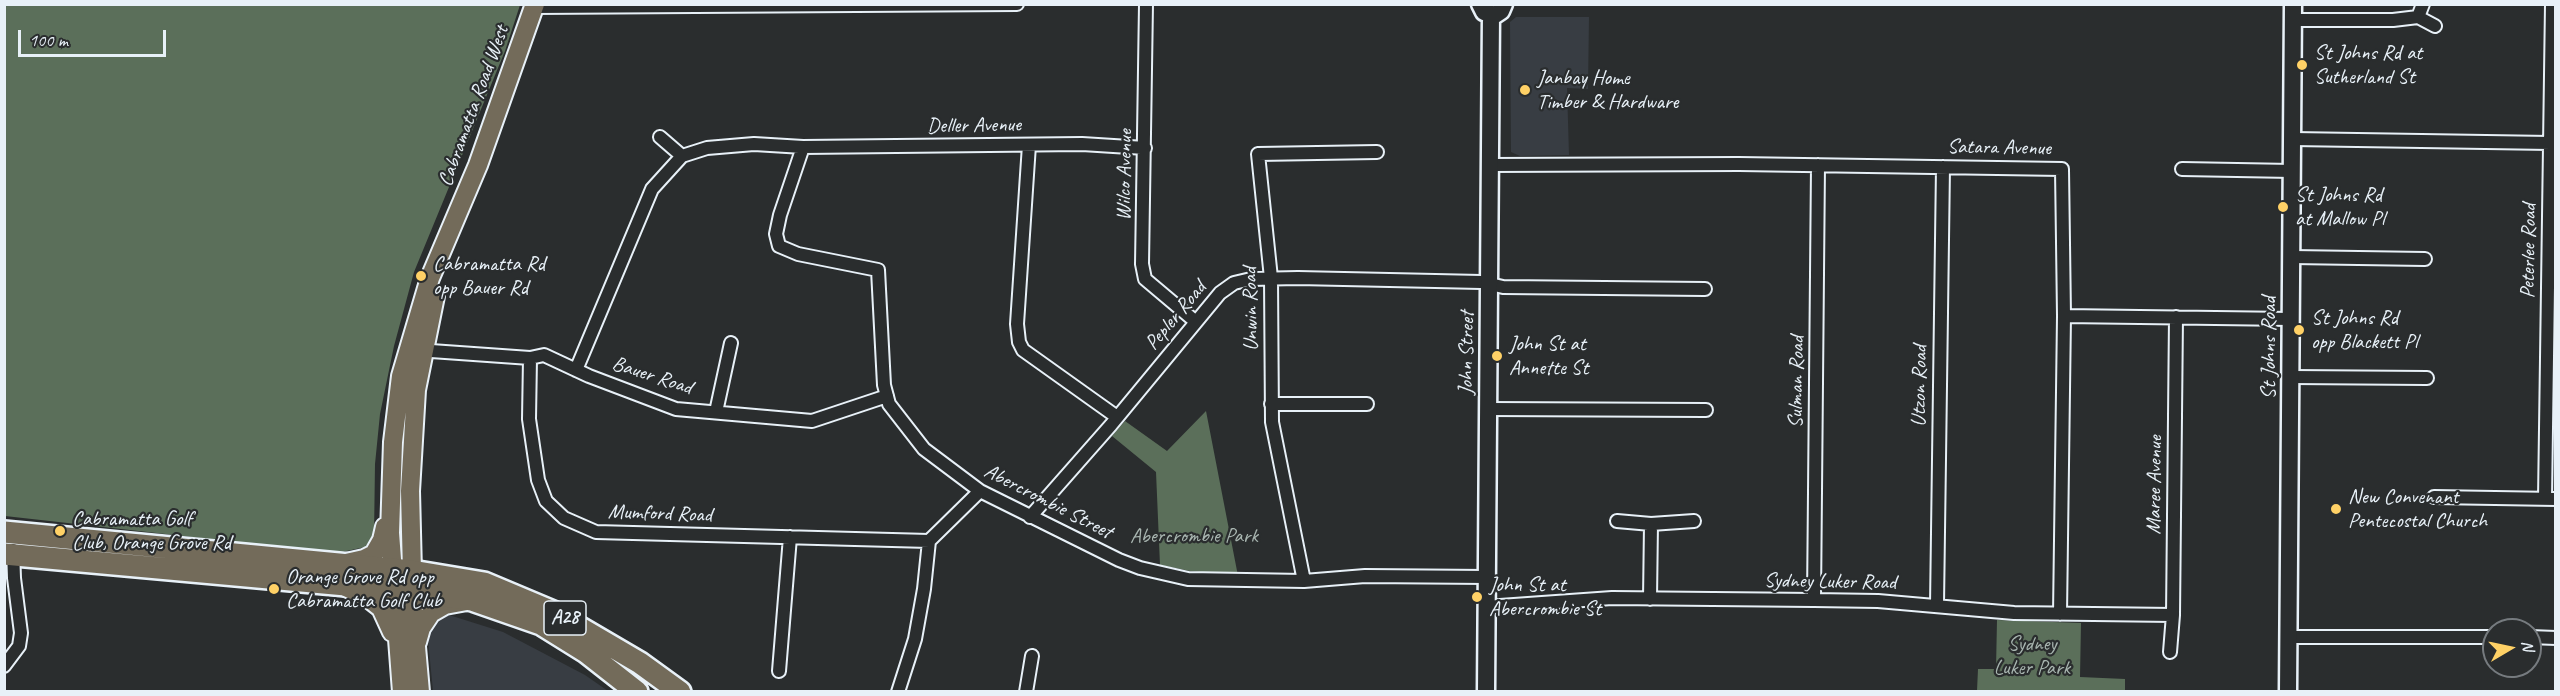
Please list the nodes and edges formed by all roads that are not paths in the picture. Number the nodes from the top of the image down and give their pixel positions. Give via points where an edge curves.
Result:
1 (1017, 4) edge
2 (1146, 4) edge
3 (2422, 4) edge
4 (2552, 4) edge
5 (534, 6) edge
6 (1492, 8) edge
7 (2294, 12) edge
8 (2418, 18) junction
9 (2435, 26) dead end
10 (660, 137) dead end
11 (2292, 139) junction
12 (2550, 143) junction
13 (1029, 145) junction
14 (803, 147) junction
15 (1145, 148) junction
16 (1377, 152) dead end
17 (682, 156) junction
18 (1490, 165) junction
19 (1818, 165) junction
20 (1943, 166) junction
21 (2182, 169) dead end
22 (2292, 171) junction
23 (2292, 257) junction
24 (2425, 259) dead end
25 (2552, 259) edge
26 (1271, 278) junction
27 (1490, 284) junction
28 (1705, 289) dead end
29 (2064, 316) junction
30 (2176, 317) junction
31 (2292, 319) junction
32 (1196, 322) junction
33 (731, 343) dead end
34 (415, 350) junction
35 (530, 358) junction
36 (576, 370) junction
37 (2291, 377) junction
38 (2427, 378) dead end
39 (2551, 378) edge
40 (886, 396) junction
41 (1271, 404) junction
42 (1367, 404) dead end
43 (1488, 409) junction
44 (1706, 410) dead end
45 (716, 412) junction
46 (1117, 417) junction
47 (980, 491) junction
48 (2434, 497) dead end
49 (2550, 499) edge
50 (390, 508) junction
51 (1030, 517) junction
52 (1617, 521) dead end
53 (1694, 521) dead end
54 (1651, 524) junction
55 (9, 533) edge
56 (790, 537) junction
57 (928, 542) junction
58 (8, 555) edge
59 (333, 565) junction
60 (1487, 577) junction
61 (402, 580) junction
62 (1304, 581) junction
63 (344, 586) junction
64 (1650, 599) junction
65 (472, 600) junction
66 (1814, 600) junction
67 (1937, 605) junction
68 (1486, 608) junction
69 (2060, 614) junction
70 (2173, 615) junction
71 (2289, 637) junction
72 (2482, 637) edge
73 (398, 645) junction
74 (415, 652) junction
75 (2170, 652) dead end
76 (1032, 656) dead end
77 (4, 666) edge
78 (779, 671) dead end
79 (402, 692) edge
80 (420, 692) edge
81 (637, 692) edge
82 (680, 692) edge
83 (898, 692) edge
84 (1026, 692) edge
85 (1486, 692) edge
86 (2288, 692) edge

1 - 5 street
2 - 15 street, Wilco Avenue
3 - 8 street
4 - 12 street, Peterlee Road
5 - 34 main road, Cabramatta Road West via 455,222
6 - 18 street, John Street
7 - 8 street via 2392,20
7 - 11 street, St Johns Road
8 - 9 street
10 - 17 street
11 - 12 street
11 - 22 street, St Johns Road
12 - 25 street, Peterlee Road
13 - 14 street, Deller Avenue
13 - 15 street, Deller Avenue
13 - 46 street via 1017,324 1020,342 1023,350
14 - 17 street, Deller Avenue via 754,144 707,148
14 - 40 street, Abercrombie Street via 780,215 776,234 780,246 798,254 878,270
15 - 32 street, Wilco Avenue via 1144,279
16 - 26 street, Unwin Road via 1258,154
17 - 36 street via 652,189
18 - 19 street, Satara Avenue
18 - 27 street, John Street
19 - 20 street, Satara Avenue
19 - 66 street, Sulman Road
20 - 29 street, Satara Avenue via 2062,169
20 - 67 street, Utzon Road
21 - 22 street
22 - 23 street, St Johns Road
23 - 24 street
23 - 31 street, St Johns Road
25 - 39 street, Peterlee Road
26 - 27 street, Pepler Road
26 - 32 street, Pepler Road via 1234,283 1220,293
26 - 41 street, Unwin Road
27 - 28 street, Pepler Road
27 - 43 street, John Street
29 - 30 street
29 - 69 street, Satara Avenue
30 - 31 street
30 - 70 street, Maree Avenue
31 - 37 street, St Johns Road
32 - 46 street, Pepler Road
33 - 45 street
34 - 35 street, Bauer Road
34 - 50 main road, Cabramatta Road West via 396,406
34 - 61 main road, Cabramatta Road West via 416,390
35 - 36 street, Bauer Road via 544,355
35 - 56 street, Mumford Road via 529,419 538,480 546,501 564,518 596,532
36 - 45 street, Bauer Road via 676,408
37 - 38 street
37 - 71 street, St Johns Road
39 - 49 street, Peterlee Road
40 - 45 street, Bauer Road via 812,421
40 - 47 street, Abercrombie Street via 924,449
41 - 42 street
41 - 62 street, Unwin Road
43 - 44 street
43 - 60 street, John Street
46 - 51 street, Pepler Road
47 - 51 street, Abercrombie Street
47 - 57 street
48 - 49 street
50 - 59 main road via 374,554
50 - 61 main road, Cabramatta Road West
51 - 62 street, Abercrombie Street via 1119,560 1163,574 1211,581
52 - 54 street
53 - 54 street
54 - 64 street
55 - 58 street
55 - 59 highway, A28
56 - 57 street, Mumford Road
56 - 78 street
57 - 83 street via 915,639
58 - 63 highway, A28
58 - 77 street via 21,633 19,646
59 - 61 highway, A28
60 - 62 street, Abercrombie Street via 1365,576
60 - 68 street, John Street
61 - 63 highway, A28
61 - 65 highway, A28
61 - 73 main road, Cabramatta Road West
61 - 74 main road, Cabramatta Road West
61 - 82 highway, A28 via 484,583 553,612 640,663
63 - 73 main road via 381,608
64 - 66 street, Sydney Luker Road
64 - 68 street, Sydney Luker Road via 1568,600
65 - 74 main road via 445,605 431,613 421,628
65 - 81 highway, A28 via 541,624 586,652
66 - 67 street, Sydney Luker Road
67 - 69 street, Sydney Luker Road
68 - 85 street, John Street
69 - 70 street, Sydney Luker Road
70 - 75 street, Maree Avenue
71 - 72 street
71 - 86 street, St Johns Road
73 - 79 main road, Cabramatta Road West
74 - 80 main road, Cabramatta Road West
76 - 84 street

